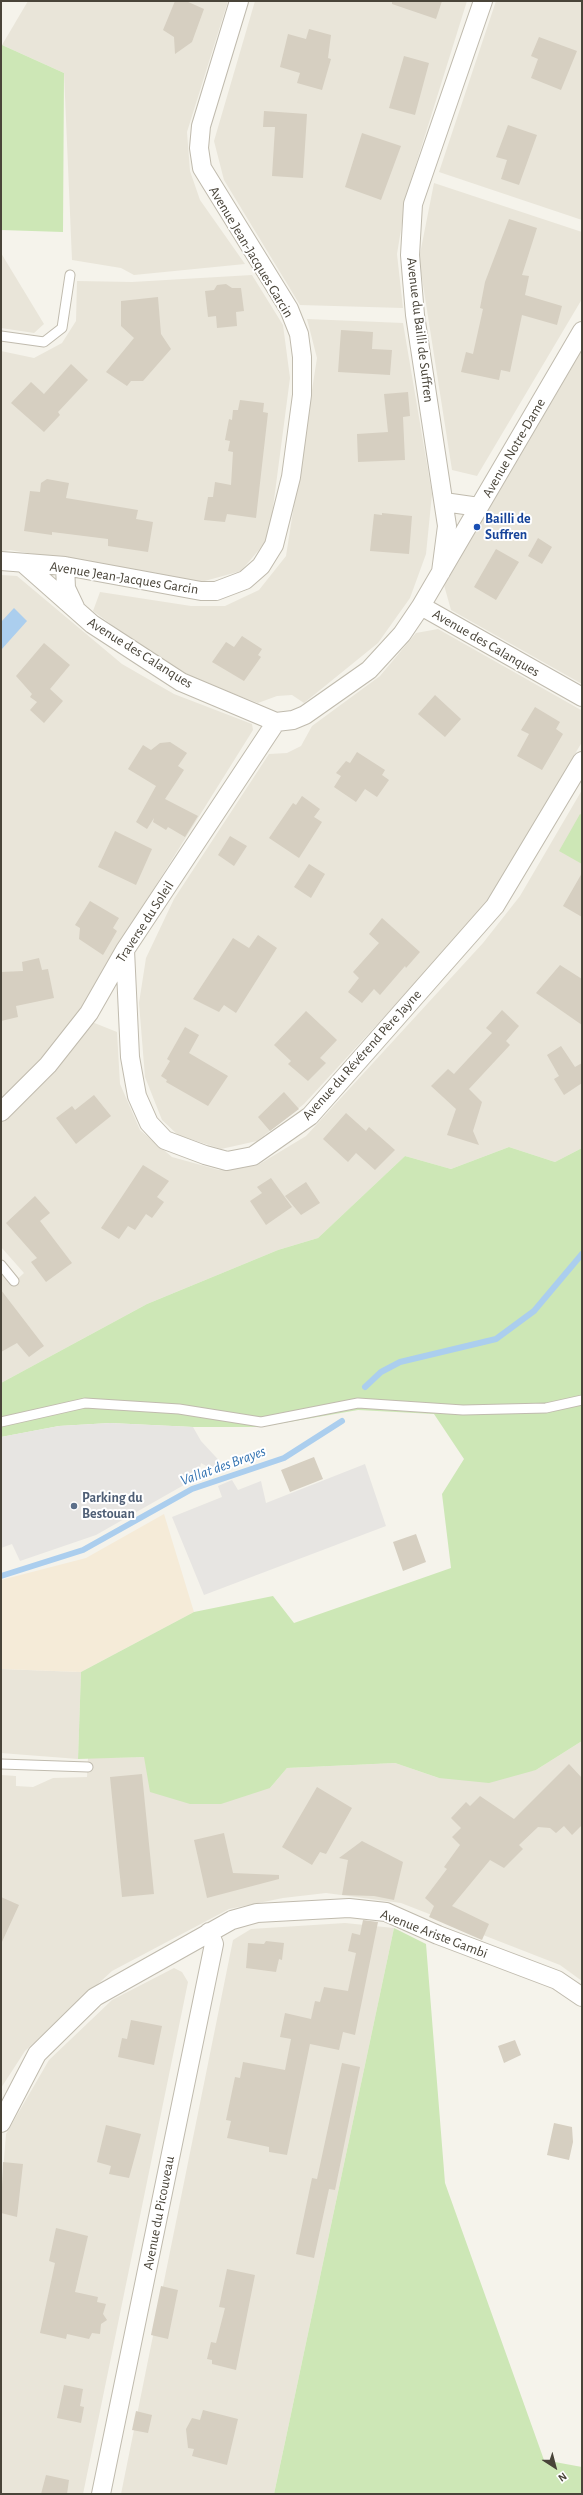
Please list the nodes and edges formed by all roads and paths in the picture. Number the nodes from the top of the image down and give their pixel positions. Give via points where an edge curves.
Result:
1 (239, 1) edge
2 (483, 1) edge
3 (70, 275) dead end
4 (582, 331) edge
5 (1, 336) edge
6 (444, 502) junction
7 (479, 507) junction
8 (1, 561) edge
9 (22, 563) junction
10 (65, 566) junction
11 (441, 572) junction
12 (421, 606) junction
13 (78, 612) junction
14 (582, 697) edge
15 (276, 722) junction
16 (582, 761) edge
17 (125, 950) junction
18 (1, 1112) edge
19 (1, 1265) edge
20 (14, 1281) dead end
21 (582, 1400) edge
22 (1, 1422) edge
23 (1, 1764) edge
24 (88, 1767) dead end
25 (209, 1932) junction
26 (582, 1997) edge
27 (1, 2123) edge
28 (101, 2494) edge

1 - 10 street, Avenue Jean-Jacques Garcin via 201,126 199,148 202,168 211,186 289,309 299,334 302,395 291,477 274,545 261,566 245,580 216,591 201,591
2 - 6 street, Avenue du Bailli de Suffren via 413,204 410,255 415,315
3 - 5 lane via 62,328 44,342
4 - 7 street, Avenue Notre-Dame
6 - 7 street
6 - 11 street, Avenue du Bailli de Suffren via 447,526
7 - 11 street, Avenue Notre-Dame
8 - 9 street
9 - 10 street, Avenue Jean-Jacques Garcin
9 - 13 street, Avenue des Calanques
10 - 13 street, Avenue des Calanques via 66,588
11 - 12 street, Avenue Notre-Dame
12 - 14 street, Avenue des Calanques
12 - 15 street, Avenue des Calanques via 402,634 369,670 305,715 293,720
13 - 15 street, Avenue des Calanques via 92,624 181,682
15 - 17 street, Traverse du Soleil
16 - 17 street, Avenue du Révérend Père Jayne via 495,906 310,1116 253,1156 227,1161 205,1155 165,1140 149,1123 136,1096 130,1057
17 - 18 street, Traverse du Soleil via 89,1013 48,1065
19 - 20 lane
21 - 22 lane via 546,1408 463,1410 358,1403 261,1422 179,1409 85,1403
23 - 24 lane
25 - 26 street, Avenue Ariste Gambi via 232,1920 257,1913 349,1908 386,1912 438,1935 557,1980
25 - 27 street, Avenue Ariste Gambi via 95,1997 38,2054
25 - 28 street, Avenue du Picouveau via 214,1944

